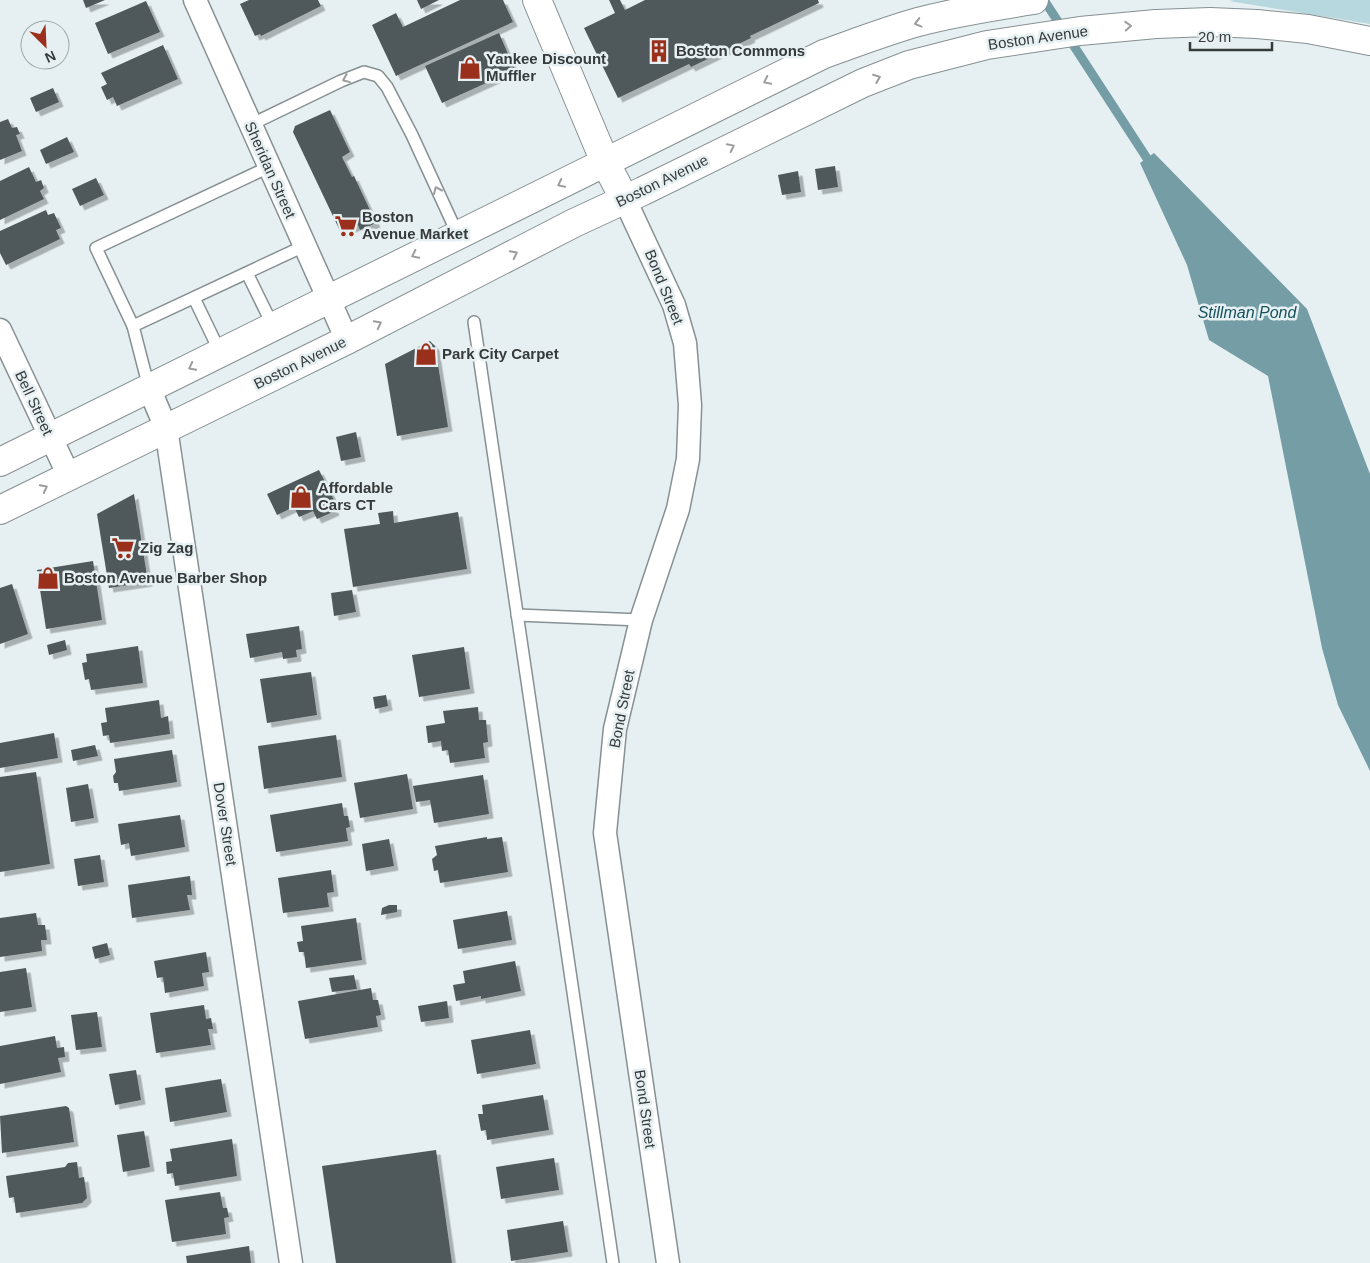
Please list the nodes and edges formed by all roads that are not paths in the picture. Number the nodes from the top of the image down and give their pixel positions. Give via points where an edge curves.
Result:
1 (194, 0) edge
2 (1034, 0) edge
3 (542, 2) edge
4 (1370, 40) edge
5 (250, 125) junction
6 (605, 162) junction
7 (269, 167) junction
8 (625, 200) junction
9 (458, 235) junction
10 (304, 246) junction
11 (247, 273) junction
12 (475, 274) junction
13 (194, 298) junction
14 (328, 298) junction
15 (474, 322) dead end
16 (133, 326) junction
17 (273, 326) junction
18 (0, 330) edge
19 (346, 340) junction
20 (220, 352) junction
21 (149, 388) junction
22 (166, 428) junction
23 (50, 436) junction
24 (0, 462) edge
25 (69, 476) junction
26 (0, 510) edge
27 (517, 615) junction
28 (641, 620) junction
29 (291, 1263) edge
30 (613, 1263) edge
31 (668, 1263) edge

1 - 5 street, Sheridan Street
2 -> 6 main road via 966,11 871,36 824,54
3 - 6 main road
8 -> 4 main road, Boston Avenue via 863,83 909,65 987,45 1080,31 1156,24 1220,23 1308,29
5 - 7 street, Sheridan Street
9 -> 5 lane via 412,135 378,76 364,72
6 - 8 main road
6 -> 9 main road
7 - 10 street, Sheridan Street
7 - 16 lane via 96,248
12 -> 8 main road, Boston Avenue
8 - 28 street, Bond Street via 674,305 685,343 690,405 688,459 678,509
9 - 12 main road
9 -> 14 main road
10 - 11 lane
10 - 14 street, Sheridan Street
11 - 13 lane
11 - 17 lane
19 -> 12 main road, Boston Avenue
13 - 16 lane
13 - 20 lane
14 - 17 main road
14 - 19 street, Sheridan Street
15 - 27 lane
16 - 21 lane
17 - 20 main road
18 - 23 street, Bell Street
19 - 22 main road, Boston Avenue
20 -> 21 main road
21 - 22 street, Dover Street
21 - 23 main road
22 - 25 main road, Boston Avenue
22 - 29 street, Dover Street
23 - 24 main road
23 - 25 street, Bell Street
26 -> 25 main road, Boston Avenue
27 - 28 lane
27 - 30 lane
28 - 31 street, Bond Street via 615,728 605,833

